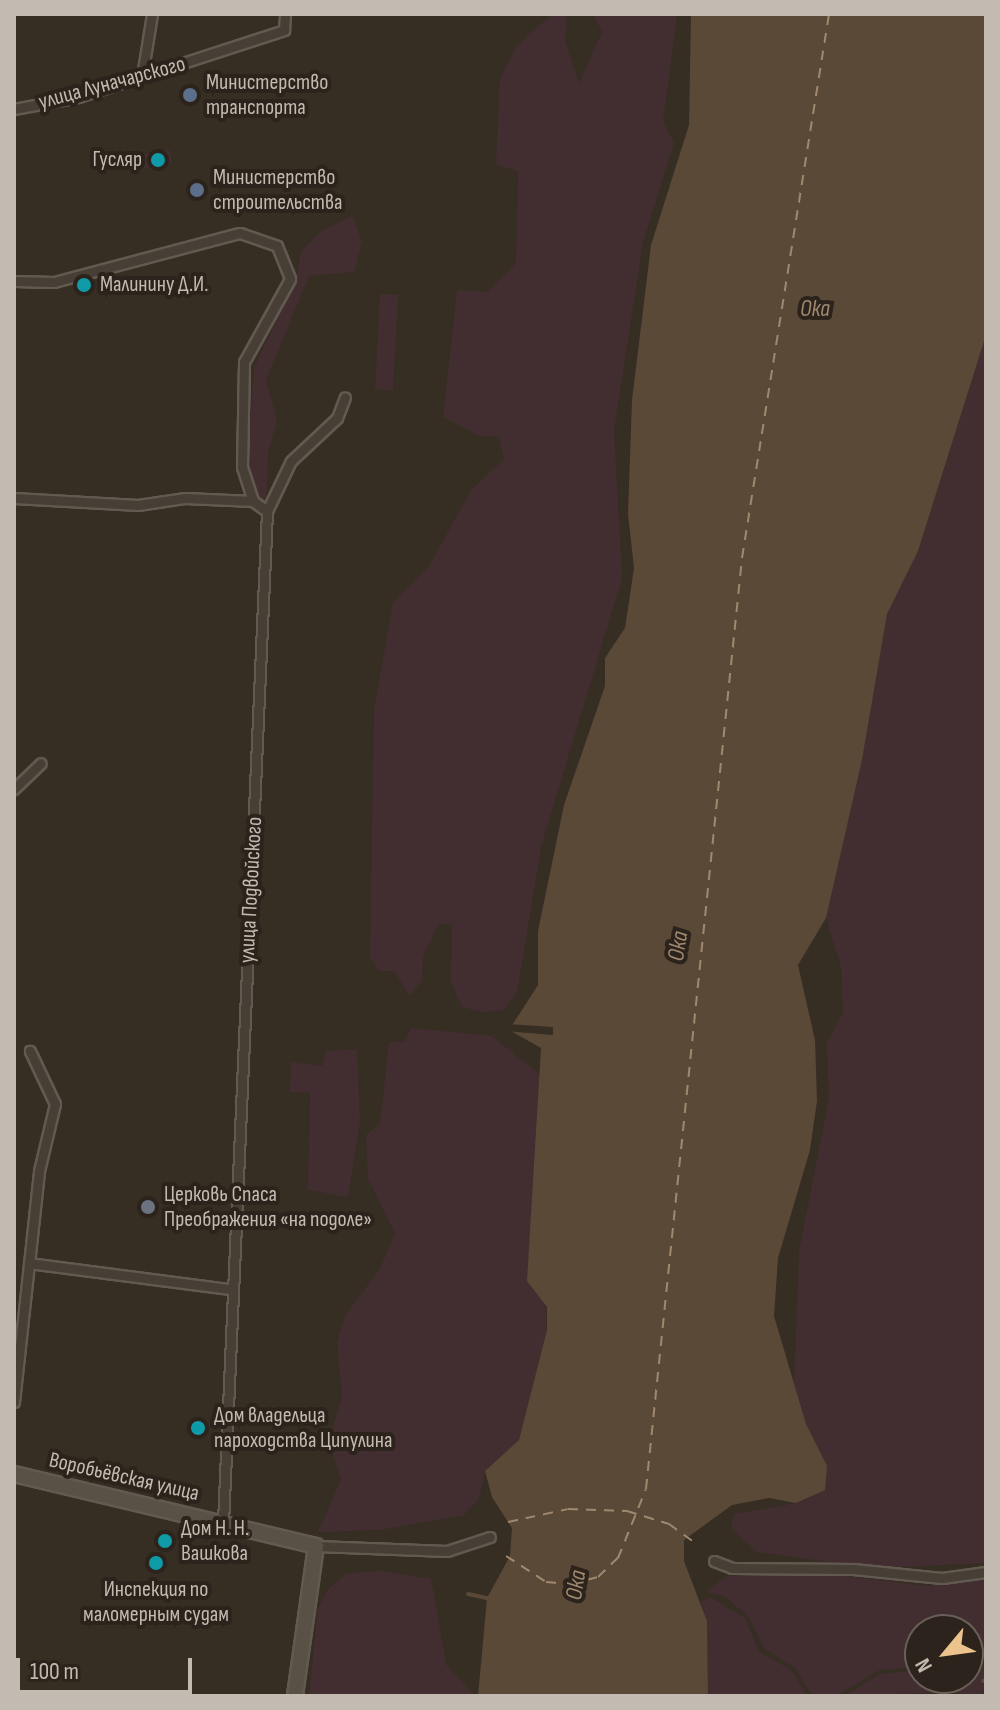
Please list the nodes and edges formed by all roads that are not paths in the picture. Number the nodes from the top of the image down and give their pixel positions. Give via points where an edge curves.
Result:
1 (152, 14) edge
2 (285, 14) edge
3 (142, 76) junction
4 (14, 109) edge
5 (14, 281) edge
6 (345, 397) dead end
7 (14, 498) edge
8 (253, 501) junction
9 (267, 511) junction
10 (41, 763) dead end
11 (14, 789) edge
12 (30, 1051) dead end
13 (29, 1263) junction
14 (229, 1289) junction
15 (14, 1402) edge
16 (14, 1474) edge
17 (223, 1522) junction
18 (490, 1537) dead end
19 (316, 1546) junction
20 (714, 1561) dead end
21 (986, 1572) edge
22 (295, 1696) edge

1 - 3 street
2 - 3 street, улица Луначарского via 284,30
3 - 4 street, улица Луначарского
5 - 8 street via 54,282 240,233 277,246 290,279 244,362 242,467
6 - 9 street via 337,418 291,461
7 - 8 street via 138,505 185,498
8 - 9 street
9 - 14 street, улица Подвойского via 262,704
10 - 11 street
12 - 13 street via 55,1104 39,1171
13 - 14 street
13 - 15 street
14 - 17 street, улица Подвойского
16 - 17 street, Воробьёвская улица
17 - 19 street, Воробьёвская улица
18 - 19 street via 447,1551
19 - 22 street
20 - 21 street via 732,1568 853,1569 942,1578

